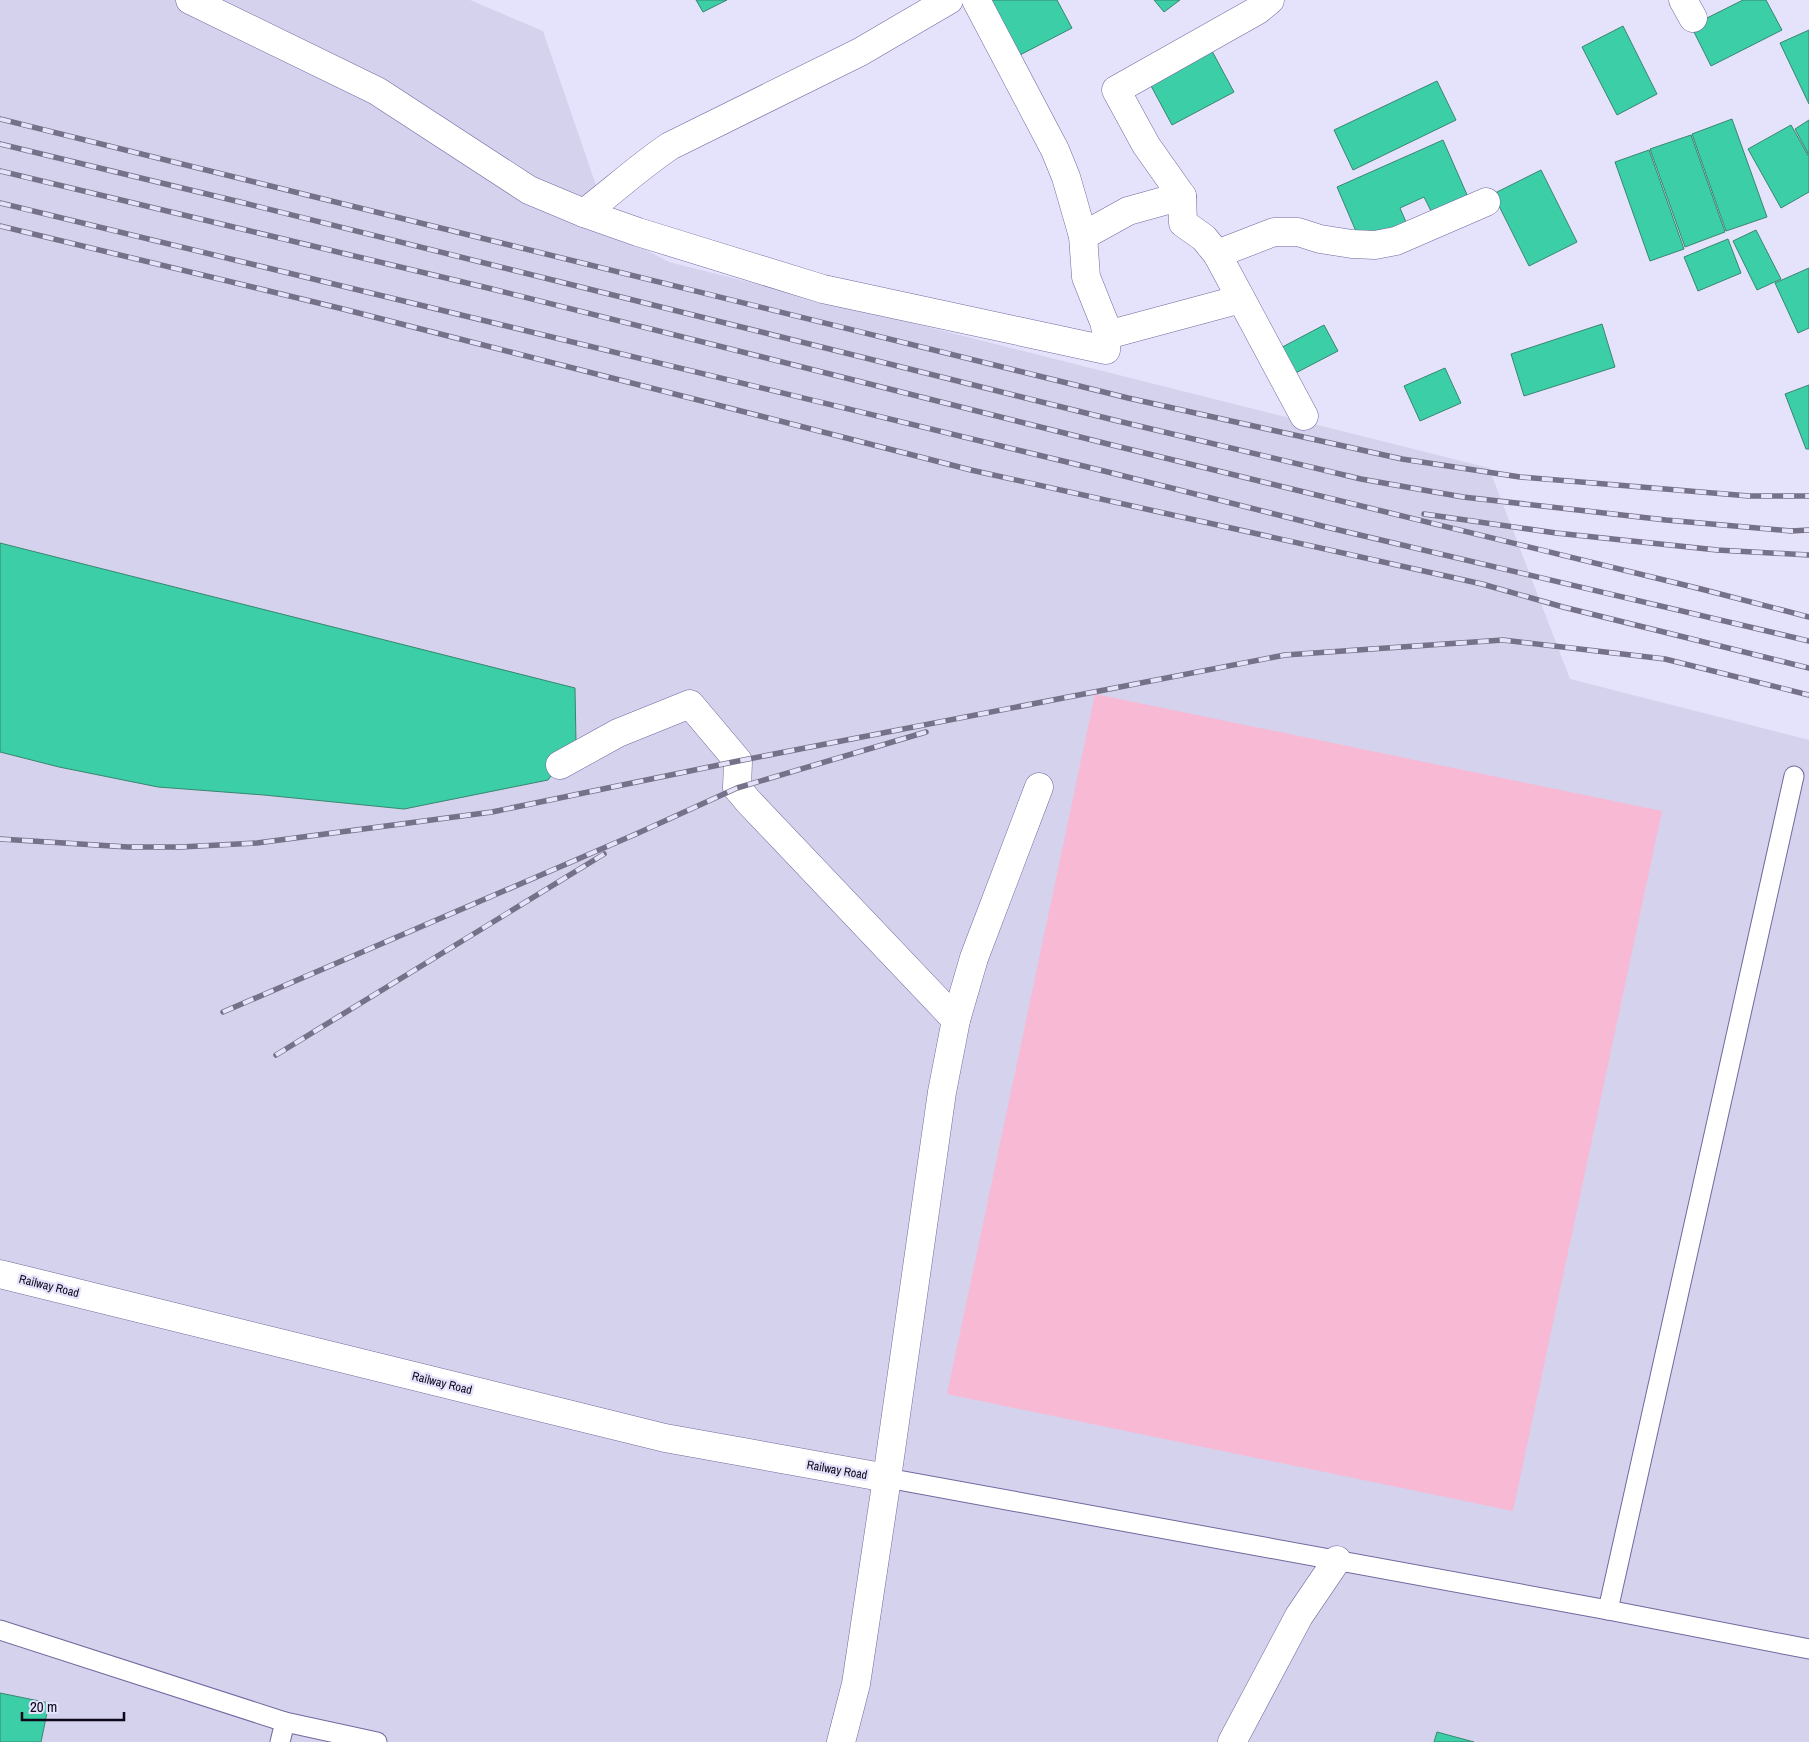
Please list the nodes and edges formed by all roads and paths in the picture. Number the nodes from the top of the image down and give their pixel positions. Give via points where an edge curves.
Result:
1 (190, 0) edge
2 (948, 0) edge
3 (976, 0) edge
4 (1270, 0) edge
5 (1182, 196) junction
6 (1486, 202) dead end
7 (584, 213) junction
8 (1083, 236) junction
9 (1217, 254) junction
10 (1241, 299) junction
11 (1107, 335) junction
12 (1304, 416) dead end
13 (560, 765) dead end
14 (1794, 776) dead end
15 (1039, 787) dead end
16 (956, 1020) junction
17 (0, 1274) edge
18 (886, 1478) junction
19 (1337, 1560) junction
20 (1608, 1610) junction
21 (0, 1630) edge
22 (1809, 1649) edge
23 (285, 1722) junction
24 (280, 1742) edge
25 (377, 1742) edge
26 (841, 1742) edge
27 (1232, 1742) edge

1 - 7 street via 377,91 529,190
2 - 7 street via 860,52 670,146
3 - 8 street via 1055,150
4 - 5 street via 1258,10 1116,90 1146,145
5 - 8 street via 1128,211
5 - 9 street via 1183,223 1204,238
6 - 9 street via 1396,241 1375,245 1352,244 1298,232 1274,232
7 - 11 street via 823,288 1106,350
8 - 11 street via 1086,277
9 - 10 street
10 - 11 street
10 - 12 street
13 - 16 street via 618,733 690,704 738,761 737,788
14 - 20 lane
15 - 16 street via 974,958
16 - 18 street via 942,1092
17 - 18 street, Railway Road via 665,1438
18 - 19 lane
18 - 26 street via 856,1684
19 - 20 lane
19 - 27 street via 1299,1616
20 - 22 lane
21 - 23 lane
23 - 24 lane
23 - 25 lane

